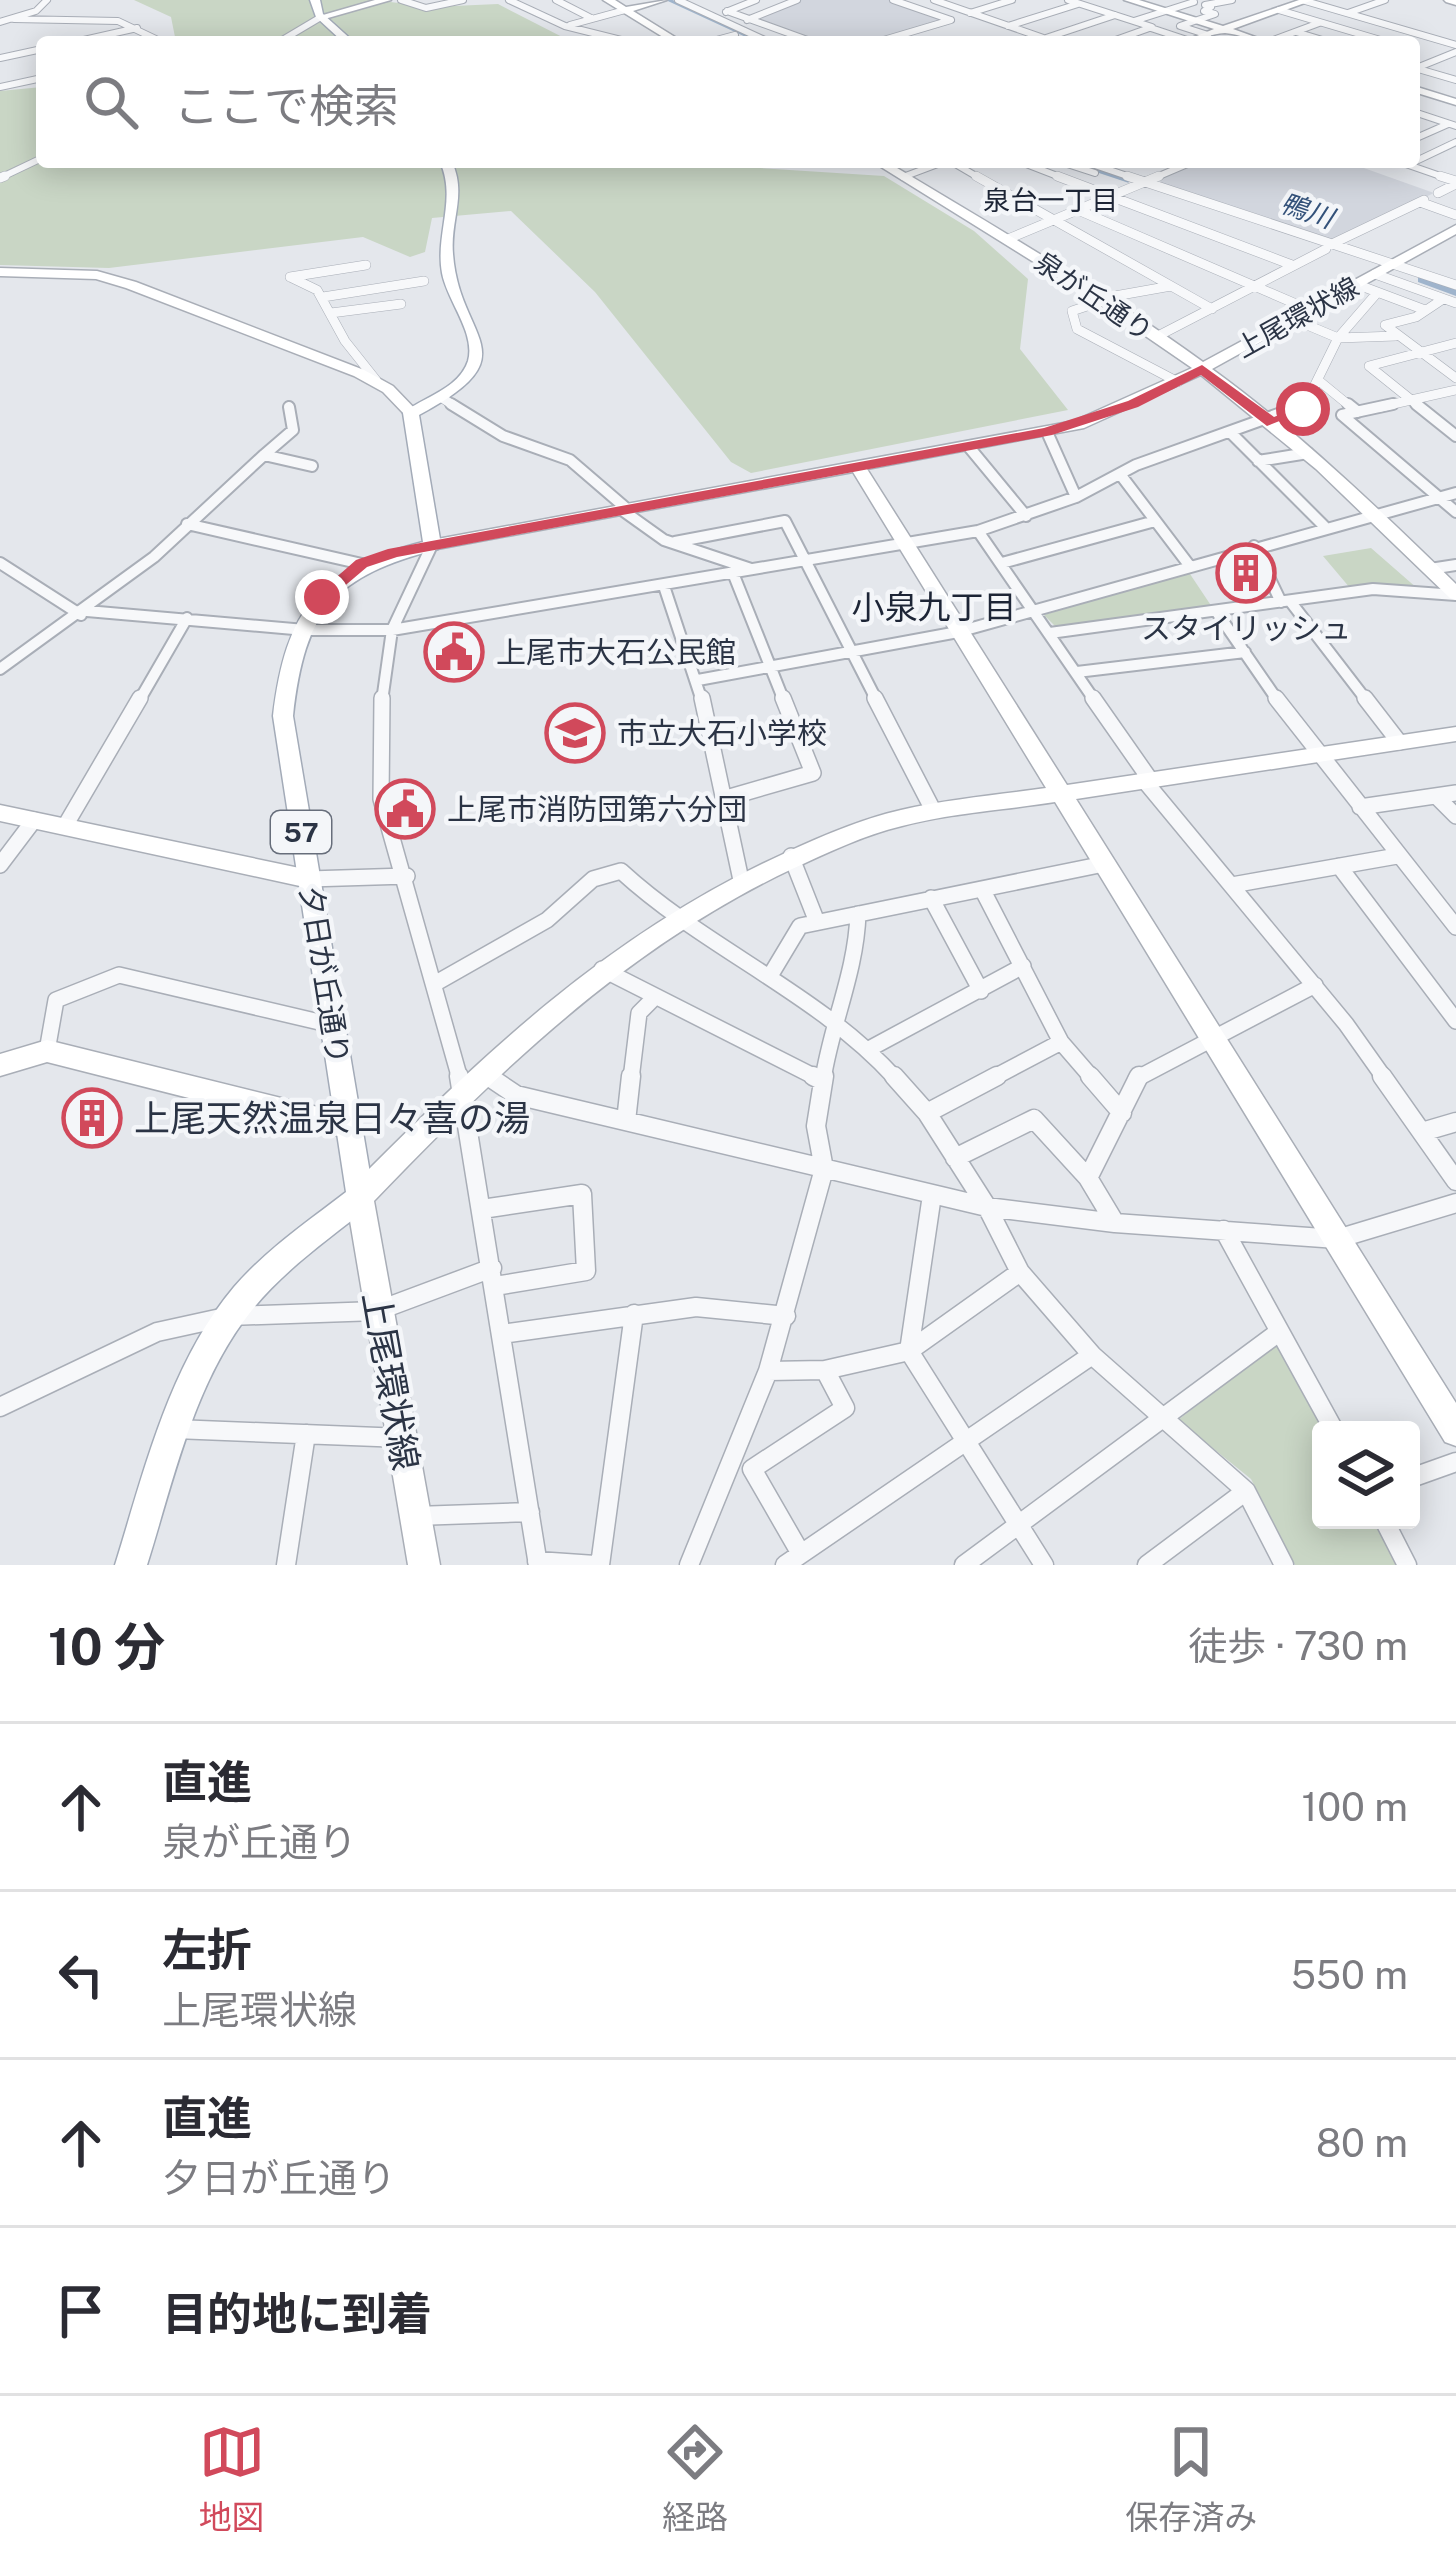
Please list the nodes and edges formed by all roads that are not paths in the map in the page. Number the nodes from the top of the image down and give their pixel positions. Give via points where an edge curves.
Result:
1 (47, 0) edge
2 (315, 0) edge
3 (381, 0) edge
4 (401, 0) edge
5 (463, 0) edge
6 (509, 0) edge
7 (556, 0) edge
8 (608, 0) edge
9 (662, 0) edge
10 (678, 0) edge
11 (715, 0) edge
12 (756, 0) edge
13 (797, 0) edge
14 (893, 0) edge
15 (937, 0) edge
16 (1012, 0) edge
17 (1069, 0) edge
18 (1129, 0) edge
19 (1232, 0) edge
20 (1305, 0) edge
21 (1191, 1) edge
22 (1379, 1) edge
23 (1079, 4) junction
24 (728, 5) edge
25 (739, 7) junction
26 (1211, 7) junction
27 (625, 10) junction
28 (1279, 10) junction
29 (1165, 11) junction
30 (701, 13) junction
31 (970, 13) junction
32 (767, 14) junction
33 (1348, 14) junction
34 (1115, 15) junction
35 (321, 17) junction
36 (14, 19) junction
37 (591, 19) junction
38 (748, 20) junction
39 (948, 20) junction
40 (1134, 21) junction
41 (1196, 21) junction
42 (0, 22) edge
43 (1321, 23) junction
44 (730, 25) junction
45 (565, 26) junction
46 (1009, 26) junction
47 (137, 28) junction
48 (1151, 28) junction
49 (1224, 30) junction
50 (1295, 32) junction
51 (1456, 34) edge
52 (734, 35) joint
53 (1208, 35) junction
54 (1424, 35) junction
55 (101, 36) edge
56 (151, 36) edge
57 (289, 36) edge
58 (342, 36) edge
59 (605, 36) edge
60 (668, 36) edge
61 (731, 36) edge
62 (755, 36) edge
63 (795, 36) edge
64 (896, 36) edge
65 (1037, 36) edge
66 (1063, 36) edge
67 (1128, 36) edge
68 (1174, 36) edge
69 (1205, 36) edge
70 (1249, 36) edge
71 (1284, 36) edge
72 (1309, 36) edge
73 (1366, 36) edge
74 (1420, 37) edge
75 (1441, 40) junction
76 (1456, 48) edge
77 (36, 50) edge
78 (0, 58) edge
79 (1441, 58) junction
80 (1456, 62) edge
81 (1420, 66) edge
82 (1420, 69) edge
83 (36, 79) edge
84 (1456, 80) edge
85 (0, 87) edge
86 (1420, 91) edge
87 (1432, 95) junction
88 (1456, 102) edge
89 (1420, 104) edge
90 (1420, 111) edge
91 (1452, 125) edge
92 (1420, 138) edge
93 (1456, 142) edge
94 (1420, 143) edge
95 (1438, 150) junction
96 (1420, 158) edge
97 (36, 161) edge
98 (449, 168) edge
99 (889, 168) edge
100 (929, 168) edge
101 (958, 168) edge
102 (1037, 168) edge
103 (1079, 168) edge
104 (1113, 168) edge
105 (1177, 168) edge
106 (1420, 168) edge
107 (903, 177) junction
108 (0, 178) edge
109 (1145, 181) junction
110 (1456, 183) edge
111 (1134, 186) junction
112 (1438, 193) dead end
113 (1110, 196) junction
114 (1078, 210) junction
115 (1456, 215) edge
116 (1054, 219) junction
117 (1456, 229) edge
118 (1008, 239) junction
119 (1330, 246) junction
120 (366, 265) dead end
121 (1292, 266) junction
122 (1385, 268) junction
123 (0, 272) edge
124 (424, 281) dead end
125 (1356, 284) junction
126 (1255, 285) junction
127 (1456, 285) edge
128 (1171, 286) junction
129 (1377, 293) junction
130 (322, 297) junction
131 (1443, 298) junction
132 (1100, 300) junction
133 (1456, 303) edge
134 (401, 304) dead end
135 (1212, 309) junction
136 (1310, 310) junction
137 (1425, 310) junction
138 (331, 313) junction
139 (1293, 319) junction
140 (1396, 336) junction
141 (1156, 337) junction
142 (1337, 338) junction
143 (1456, 343) edge
144 (1422, 353) junction
145 (1202, 369) junction
146 (1456, 379) edge
147 (376, 380) junction
148 (1318, 380) junction
149 (1178, 382) junction
150 (1456, 390) edge
151 (442, 398) junction
152 (1412, 400) junction
153 (290, 407) dead end
154 (411, 412) junction
155 (1358, 412) junction
156 (1273, 423) junction
157 (1046, 432) junction
158 (1231, 434) junction
159 (1456, 436) edge
160 (969, 447) junction
161 (1308, 453) junction
162 (264, 454) junction
163 (1258, 461) junction
164 (312, 466) dead end
165 (858, 467) junction
166 (1120, 474) junction
167 (1456, 493) edge
168 (1076, 496) junction
169 (1438, 497) junction
170 (625, 509) junction
171 (1456, 512) edge
172 (1375, 515) junction
173 (1026, 516) junction
174 (1155, 521) junction
175 (187, 524) junction
176 (1325, 527) junction
177 (978, 531) junction
178 (675, 542) junction
179 (902, 544) junction
180 (431, 545) junction
181 (1254, 546) junction
182 (806, 561) junction
183 (0, 563) edge
184 (1002, 563) junction
185 (362, 564) junction
186 (1456, 565) edge
187 (1189, 566) junction
188 (1430, 568) junction
189 (752, 570) junction
190 (733, 573) junction
191 (664, 586) junction
192 (1456, 594) edge
193 (1286, 602) junction
194 (1035, 611) junction
195 (1216, 611) junction
196 (84, 613) junction
197 (187, 618) junction
198 (305, 630) junction
199 (392, 630) junction
200 (958, 632) junction
201 (1050, 633) junction
202 (852, 652) junction
203 (1245, 652) junction
204 (773, 666) junction
205 (0, 669) edge
206 (1077, 672) junction
207 (698, 680) junction
208 (1456, 734) edge
209 (1399, 742) junction
210 (1316, 755) junction
211 (1146, 778) junction
212 (1057, 790) junction
213 (1456, 793) edge
214 (1437, 796) junction
215 (723, 799) junction
216 (1360, 807) junction
217 (933, 810) junction
218 (0, 813) edge
219 (1456, 816) edge
220 (34, 820) junction
221 (65, 826) junction
222 (791, 856) junction
223 (1397, 856) junction
224 (1104, 864) junction
225 (0, 865) edge
226 (1340, 866) junction
227 (407, 876) junction
228 (308, 879) junction
229 (741, 880) junction
230 (1232, 885) junction
231 (982, 889) junction
232 (932, 898) junction
233 (858, 914) junction
234 (672, 918) junction
235 (817, 922) junction
236 (1456, 927) edge
237 (1023, 966) junction
238 (602, 969) junction
239 (770, 976) junction
240 (436, 983) junction
241 (1315, 986) junction
242 (981, 992) junction
243 (654, 998) junction
244 (832, 1021) junction
245 (1456, 1022) edge
246 (332, 1024) junction
247 (1210, 1036) junction
248 (1061, 1042) junction
249 (869, 1048) junction
250 (47, 1051) junction
251 (0, 1065) edge
252 (482, 1072) junction
253 (823, 1081) junction
254 (464, 1090) junction
255 (927, 1113) junction
256 (1121, 1113) junction
257 (626, 1121) junction
258 (1456, 1122) edge
259 (350, 1127) junction
260 (1422, 1132) junction
261 (955, 1157) junction
262 (824, 1168) junction
263 (1088, 1178) junction
264 (1456, 1181) edge
265 (932, 1195) junction
266 (360, 1197) junction
267 (1456, 1203) edge
268 (987, 1207) junction
269 (482, 1209) junction
270 (1115, 1223) junction
271 (1225, 1230) junction
272 (1337, 1239) junction
273 (1020, 1272) junction
274 (493, 1277) junction
275 (377, 1311) junction
276 (634, 1314) junction
277 (230, 1316) junction
278 (786, 1316) junction
279 (1279, 1331) junction
280 (502, 1334) junction
281 (909, 1351) junction
282 (1092, 1355) junction
283 (825, 1370) junction
284 (768, 1371) junction
285 (0, 1408) edge
286 (1162, 1420) junction
287 (1329, 1421) edge
288 (175, 1430) junction
289 (1456, 1431) edge
290 (306, 1435) junction
291 (403, 1438) junction
292 (965, 1440) junction
293 (1456, 1462) edge
294 (1420, 1475) edge
295 (1246, 1491) junction
296 (530, 1512) junction
297 (416, 1516) junction
298 (1019, 1526) junction
299 (1389, 1529) edge
300 (793, 1560) edge
301 (538, 1563) edge
302 (131, 1565) edge
303 (286, 1565) edge
304 (424, 1565) edge
305 (598, 1565) edge
306 (689, 1565) edge
307 (964, 1565) edge
308 (1044, 1565) edge
309 (1147, 1565) edge
310 (1284, 1565) edge
311 (1407, 1565) edge

1 - 36 street
2 - 35 street
3 - 35 street
4 - 5 street via 426,8
6 - 45 street
7 - 37 street
8 - 27 street
9 - 27 street
9 - 52 street
10 - 30 street
11 - 30 street
12 - 25 street
13 - 32 street
14 - 39 street
15 - 31 street
16 - 31 street
17 - 23 street
18 - 29 street
19 - 26 street
20 - 28 street
20 - 33 street
21 - 26 street
21 - 29 street
22 - 33 street
23 - 34 street
23 - 46 street
24 - 25 street
24 - 30 street
24 - 38 street
25 - 32 street
26 - 41 street via 1204,11 1215,14
27 - 37 street
27 - 60 street
28 - 43 street
28 - 49 street
29 - 40 street
29 - 41 street
30 - 44 street
31 - 39 street
31 - 46 street
32 - 38 street
33 - 54 street
34 - 40 street
34 - 66 street
35 - 57 street
35 - 58 street
36 - 42 street
36 - 47 street
37 - 45 street
38 - 44 street
38 - 63 street
39 - 64 street
40 - 48 street
41 - 49 street
41 - 53 street via 1180,26
43 - 50 street
43 - 73 street
44 - 62 street
45 - 59 street
46 - 65 street
47 - 55 street
47 - 56 street
48 - 67 street
48 - 68 street
49 - 53 street
49 - 70 street
50 - 71 street
50 - 72 street
51 - 75 street
52 - 61 street
53 - 69 street
54 - 74 street
54 - 75 street
75 - 76 street
76 - 79 street
77 - 78 street
79 - 80 street
79 - 81 street
82 - 84 street
83 - 85 street
86 - 87 street
87 - 88 street
87 - 89 street
90 - 91 street
91 - 92 street
93 - 95 street
94 - 95 street
95 - 96 street
97 - 108 street
98 - 151 street via 456,212 446,254 477,340 466,375
99 - 107 street, 泉が丘通り
100 - 107 street
101 - 116 street
102 - 113 street
103 - 111 street
104 - 109 street
105 - 109 street
106 - 110 street
107 - 118 street, 泉が丘通り
109 - 111 street
109 - 119 street
110 - 112 street
111 - 113 street
111 - 119 street
113 - 114 street
113 - 121 street
114 - 116 street
114 - 126 street
115 - 119 street via 1422,201
116 - 118 street
116 - 128 street
117 - 122 street, 上尾環状線
118 - 132 street, 泉が丘通り
119 - 121 street
119 - 122 street
120 - 130 street via 290,277
121 - 126 street
122 - 125 street, 上尾環状線
122 - 127 street
122 - 131 street
123 - 147 street via 97,275
124 - 130 street
125 - 129 street
125 - 136 street, 上尾環状線
126 - 135 street
126 - 136 street
128 - 132 street
128 - 135 street
129 - 137 street
129 - 142 street
130 - 138 street
131 - 133 street
131 - 137 street
132 - 141 street, 泉が丘通り
132 - 149 street via 1072,311 1077,329
134 - 138 street
135 - 141 street
136 - 139 street, 上尾環状線
137 - 140 street via 1385,325
138 - 147 street
139 - 142 street
139 - 145 street, 上尾環状線
140 - 142 street
140 - 144 street
141 - 145 street, 泉が丘通り
142 - 148 street
143 - 144 street
144 - 146 street
144 - 152 street via 1369,366
145 - 149 street, 上尾環状線
145 - 156 street, 泉が丘通り
147 - 154 street
148 - 155 street
148 - 156 street via 1303,409
149 - 157 street, 上尾環状線
150 - 152 street
151 - 154 street
151 - 170 street via 502,436 570,460
152 - 155 street
152 - 159 street
153 - 162 street via 292,430
154 - 180 street
155 - 169 street via 1342,415
156 - 158 street
156 - 161 street, 泉が丘通り
157 - 160 street, 上尾環状線
157 - 168 street
158 - 163 street
158 - 166 street
160 - 165 street, 上尾環状線
160 - 173 street
161 - 163 street
161 - 172 street, 泉が丘通り
162 - 164 street
162 - 175 street
163 - 176 street
165 - 170 street, 上尾環状線
165 - 179 street
166 - 168 street
166 - 174 street
167 - 169 street
168 - 173 street
169 - 171 street
169 - 172 street
170 - 178 street via 637,527
170 - 180 street, 上尾環状線
172 - 176 street
172 - 188 street, 泉が丘通り
173 - 177 street
174 - 184 street
174 - 187 street
175 - 185 street
175 - 196 street
176 - 181 street
177 - 179 street
177 - 184 street
178 - 182 street via 784,521
178 - 189 street
179 - 182 street
179 - 200 street
180 - 185 street, 夕日が丘通り / 57
180 - 199 street
181 - 187 street
181 - 193 street
182 - 189 street
182 - 202 street
183 - 196 street
184 - 194 street
185 - 198 street, 夕日が丘通り / 57 via 322,597
186 - 188 street
187 - 194 street
188 - 192 street, 泉が丘通り
189 - 190 street
190 - 191 street
190 - 204 street
191 - 199 street
191 - 207 street
192 - 193 street via 1372,589
193 - 195 street
193 - 209 street
194 - 200 street
194 - 201 street
195 - 201 street
195 - 203 street
196 - 197 street
196 - 205 street
197 - 198 street
197 - 221 street
198 - 199 street
198 - 228 street, 夕日が丘通り / 57 via 286,677 283,716
199 - 227 street via 378,770
200 - 202 street
200 - 212 street
201 - 206 street
202 - 204 street
202 - 217 street
203 - 206 street
203 - 210 street
204 - 207 street
204 - 215 street via 813,773
206 - 211 street
207 - 215 street
208 - 209 street
209 - 210 street
210 - 211 street
210 - 216 street
211 - 212 street
211 - 230 street
212 - 217 street
212 - 224 street
213 - 214 street
214 - 216 street
214 - 219 street
215 - 229 street
216 - 223 street
217 - 222 street
218 - 220 street
220 - 221 street
220 - 225 street
221 - 228 street
222 - 229 street
222 - 235 street
223 - 226 street
223 - 236 street
224 - 231 street
224 - 247 street
226 - 230 street
226 - 245 street
227 - 228 street
227 - 240 street
228 - 246 street, 夕日が丘通り / 57
229 - 234 street
230 - 241 street
231 - 232 street
231 - 237 street
232 - 233 street
232 - 242 street
233 - 235 street
233 - 244 street via 856,962
234 - 238 street
234 - 239 street
234 - 240 street via 621,871 593,879 547,920
235 - 239 street via 800,926
237 - 242 street
237 - 248 street
238 - 243 street
238 - 252 street
239 - 244 street
240 - 254 street
241 - 247 street
241 - 260 street
242 - 249 street
243 - 253 street
243 - 257 street via 639,1013
244 - 249 street
244 - 253 street
246 - 250 street via 119,975 56,1000
246 - 259 street, 夕日が丘通り / 57
247 - 256 street via 1138,1077
247 - 272 street
248 - 255 street
248 - 256 street
249 - 255 street
250 - 251 street
250 - 259 street
252 - 254 street
252 - 257 street via 516,1095
253 - 262 street via 816,1126
254 - 266 street
254 - 269 street
255 - 261 street
256 - 263 street
257 - 262 street
258 - 260 street
259 - 266 street, 夕日が丘通り / 57
260 - 264 street
261 - 263 street via 1034,1119
261 - 268 street
262 - 265 street
262 - 278 street
263 - 270 street
265 - 268 street
265 - 281 street
266 - 275 street, 上尾環状線
266 - 277 street
267 - 272 street
268 - 270 street
268 - 273 street
269 - 274 street
269 - 274 street via 582,1194 586,1271
270 - 271 street
271 - 272 street
271 - 279 street
272 - 289 street
273 - 281 street
273 - 282 street
274 - 275 street
274 - 280 street
275 - 277 street
275 - 291 street, 上尾環状線
276 - 278 street via 696,1307
276 - 280 street
276 - 305 street
277 - 285 street via 158,1332
277 - 288 street
278 - 284 street
279 - 286 street
279 - 287 street
280 - 296 street
281 - 283 street
281 - 292 street
282 - 286 street
282 - 292 street
283 - 284 street
283 - 300 street via 845,1408 752,1469
284 - 306 street
286 - 295 street
286 - 298 street
288 - 290 street
288 - 302 street
290 - 291 street
290 - 303 street
291 - 297 street, 上尾環状線
292 - 298 street
292 - 300 street
293 - 294 street
295 - 309 street
295 - 310 street
296 - 297 street
296 - 301 street
297 - 304 street, 上尾環状線
298 - 307 street
298 - 308 street
299 - 311 street
301 - 305 street

